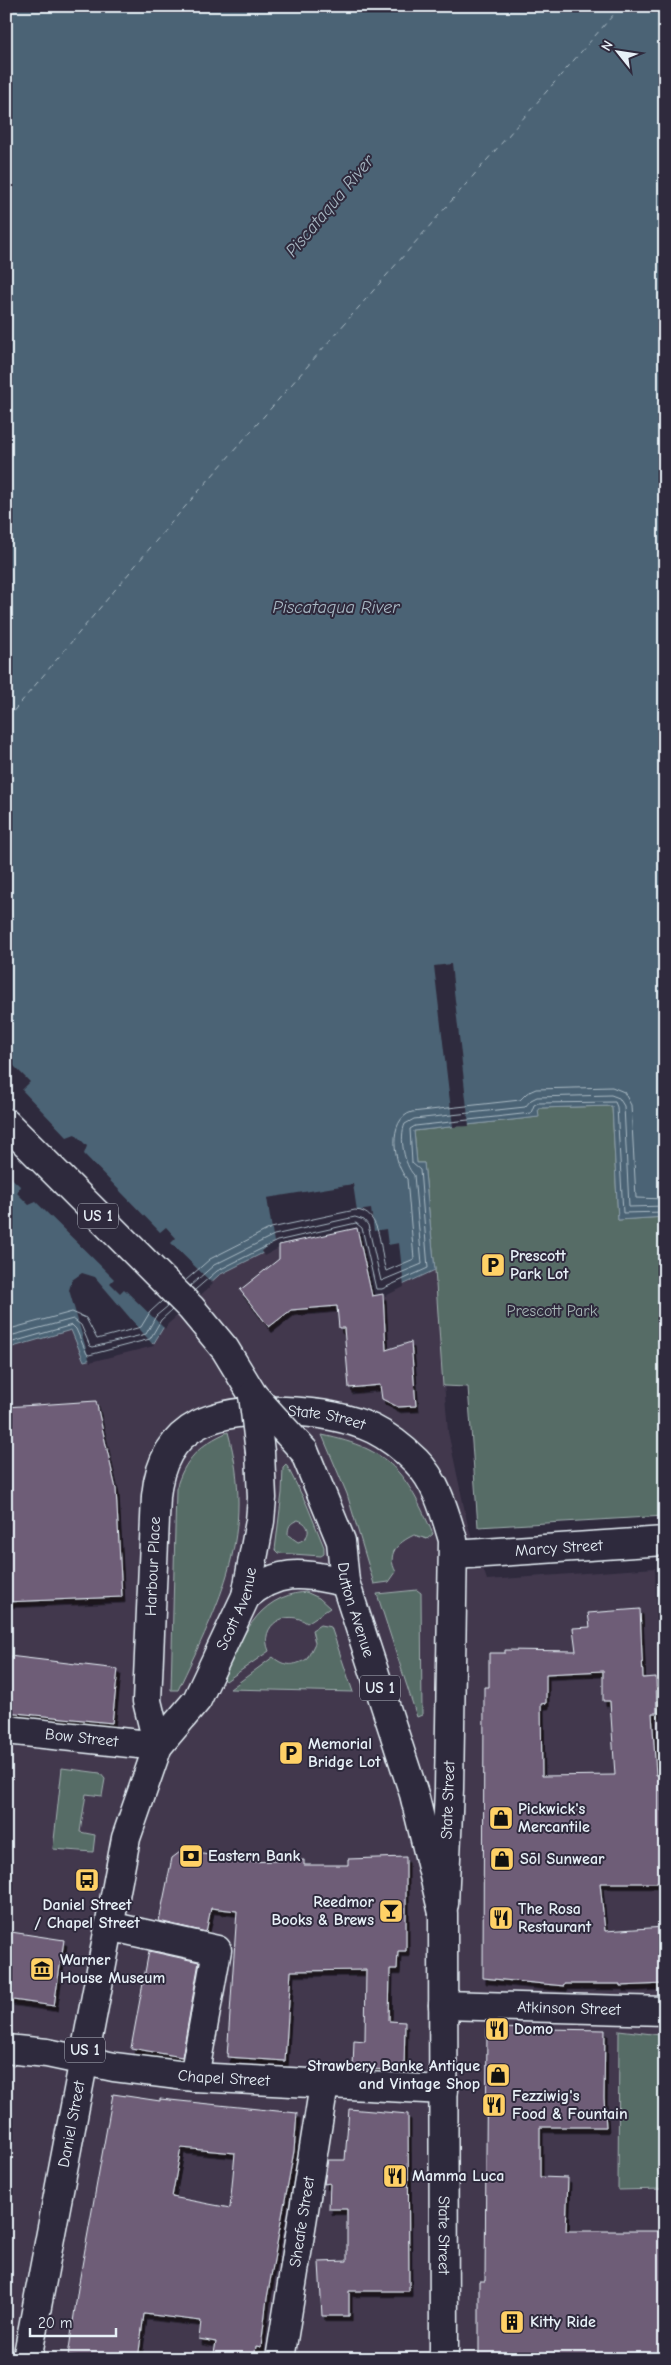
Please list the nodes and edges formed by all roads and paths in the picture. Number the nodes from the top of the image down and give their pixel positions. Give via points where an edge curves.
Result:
1 (6, 1123) edge
2 (253, 1395) junction
3 (219, 1415) joint
4 (665, 1541) edge
5 (454, 1555) junction
6 (345, 1582) junction
7 (246, 1596) junction
8 (6, 1730) edge
9 (158, 1746) junction
10 (444, 1914) junction
11 (109, 1926) junction
12 (443, 2005) junction
13 (665, 2012) edge
14 (6, 2050) edge
15 (83, 2060) junction
16 (194, 2078) junction
17 (324, 2085) junction
18 (444, 2090) junction
19 (27, 2359) edge
20 (280, 2359) edge
21 (444, 2359) edge

1 - 2 street, US 1 via 191,1308 225,1349
2 - 6 street, Dutton Avenue / US 1, bridge via 304,1451 341,1541
2 - 7 street, Scott Avenue / US 1, bridge via 262,1498
3 - 5 street, State Street via 256,1410 316,1412 350,1420 384,1435 418,1463 432,1483 442,1503
3 - 9 street, Harbour Place via 194,1426 178,1441 167,1456 157,1482 147,1701
4 - 5 street, Marcy Street
5 - 10 street, State Street
6 - 7 street via 289,1574 258,1585
6 - 10 street, Dutton Avenue / US 1 via 414,1794
7 - 9 street, Scott Avenue / US 1 via 197,1700
8 - 9 street, Bow Street
9 - 11 street, Daniel Street / US 1 via 126,1838
10 - 12 street, State Street / US 1
11 - 15 street, Daniel Street / US 1
11 - 16 street via 217,1950
12 - 13 street, Atkinson Street
12 - 18 street, State Street / US 1
14 - 15 street, Chapel Street
15 - 16 street, Chapel Street
15 - 19 street, Daniel Street / US 1
16 - 17 street, Chapel Street
17 - 18 street, Chapel Street
17 - 20 street, Sheafe Street
18 - 21 street, State Street / US 1

